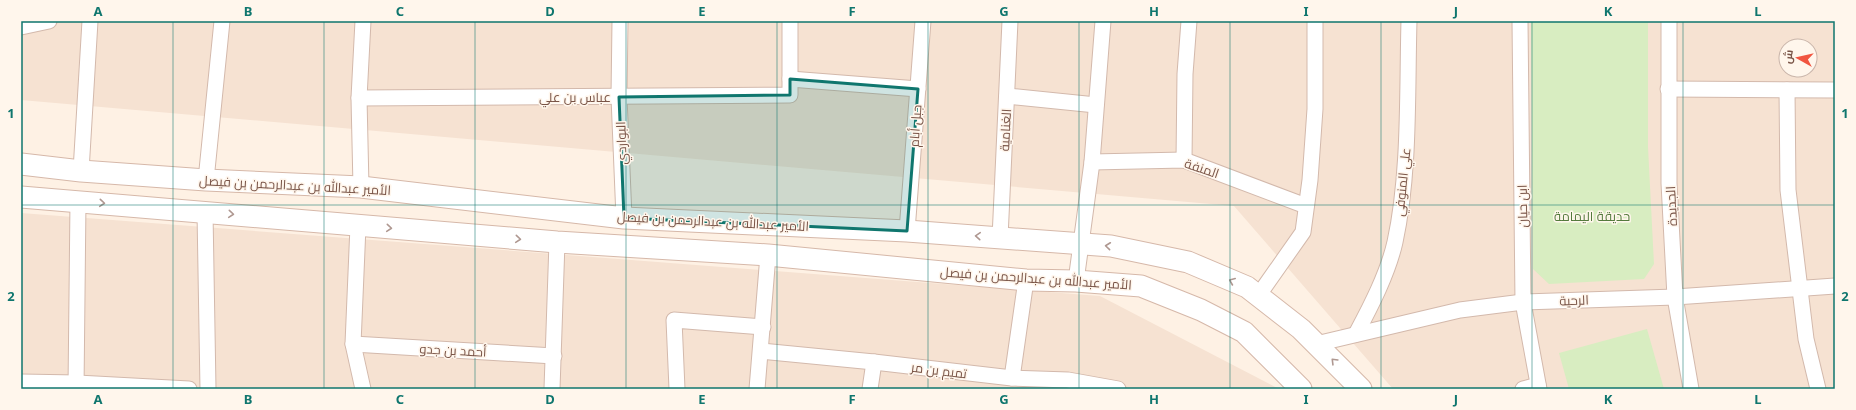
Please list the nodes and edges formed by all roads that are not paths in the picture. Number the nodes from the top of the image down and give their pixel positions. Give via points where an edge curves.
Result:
1 (49, 21) edge
2 (90, 21) edge
3 (222, 21) edge
4 (363, 21) edge
5 (620, 21) edge
6 (790, 21) edge
7 (923, 21) edge
8 (1010, 21) edge
9 (1103, 21) edge
10 (1188, 21) edge
11 (1192, 21) edge
12 (1315, 21) edge
13 (1409, 21) edge
14 (1520, 21) edge
15 (1669, 21) edge
16 (21, 27) edge
17 (790, 79) junction
18 (1668, 88) junction
19 (918, 89) junction
20 (1787, 90) junction
21 (1835, 90) edge
22 (1007, 96) junction
23 (619, 97) junction
24 (359, 98) junction
25 (1096, 105) junction
26 (1184, 160) junction
27 (1092, 162) junction
28 (21, 164) edge
29 (81, 171) junction
30 (206, 180) junction
31 (361, 187) junction
32 (21, 197) edge
33 (78, 201) junction
34 (1306, 206) junction
35 (205, 212) junction
36 (624, 218) junction
37 (358, 226) junction
38 (907, 231) junction
39 (1000, 238) junction
40 (557, 242) junction
41 (1080, 244) junction
42 (768, 255) junction
43 (1026, 280) junction
44 (1076, 281) junction
45 (1835, 286) edge
46 (1800, 288) junction
47 (1258, 296) junction
48 (1675, 297) junction
49 (1523, 302) junction
50 (763, 327) junction
51 (1356, 334) junction
52 (352, 344) junction
53 (1316, 344) junction
54 (761, 351) junction
55 (554, 356) junction
56 (874, 362) junction
57 (1012, 378) junction
58 (21, 382) edge
59 (76, 386) edge
60 (1296, 387) edge
61 (1538, 387) edge
62 (189, 389) edge
63 (208, 389) edge
64 (363, 389) edge
65 (552, 389) edge
66 (677, 389) edge
67 (757, 389) edge
68 (870, 389) edge
69 (1118, 389) edge
70 (1361, 389) edge
71 (1522, 389) edge
72 (1691, 389) edge
73 (1818, 389) edge

1 - 16 street
2 - 29 street
3 - 30 street
4 - 24 street
5 - 23 street, البواردي
6 - 17 street
7 - 19 street, جبل أبام
8 - 22 street, الغنامية
9 - 25 street
10 - 11 street
10 - 26 street
12 - 34 street via 1315,109
13 - 51 street, علي المنوفي via 1405,170 1395,243 1375,298
14 - 49 street, ابن حيان
15 - 18 street, الجديدة
17 - 19 street
17 - 23 street, عباس بن علي via 790,95
18 - 20 street
18 - 48 street, الجديدة via 1669,183
19 - 38 street, جبل أبام
20 - 21 street
20 - 46 street via 1788,190
22 - 25 street
22 - 39 street, الغنامية
23 - 24 street, عباس بن علي
23 - 36 street, البواردي
24 - 31 street
25 - 27 street
26 - 27 street, المنفة
26 - 34 street, المنفة
27 - 41 street
28 - 29 main road, الأمير عبدالله بن عبدالرحمن بن فيصل
29 - 30 main road, الأمير عبدالله بن عبدالرحمن بن فيصل
30 - 31 main road, الأمير عبدالله بن عبدالرحمن بن فيصل
31 - 36 main road, الأمير عبدالله بن عبدالرحمن بن فيصل
32 - 33 main road, الأمير عبدالله بن عبدالرحمن بن فيصل
33 -> 35 main road, الأمير عبدالله بن عبدالرحمن بن فيصل
33 - 59 street
34 - 47 street via 1303,232
35 -> 37 main road, الأمير عبدالله بن عبدالرحمن بن فيصل
35 - 63 street
36 - 38 main road, الأمير عبدالله بن عبدالرحمن بن فيصل
37 -> 40 main road, الأمير عبدالله بن عبدالرحمن بن فيصل
37 - 52 street
39 -> 38 main road, الأمير عبدالله بن عبدالرحمن بن فيصل
39 - 41 main road, الأمير عبدالله بن عبدالرحمن بن فيصل
40 - 42 main road, الأمير عبدالله بن عبدالرحمن بن فيصل
40 - 55 street
41 - 44 street
47 -> 41 main road, الأمير عبدالله بن عبدالرحمن بن فيصل via 1247,287 1188,262 1111,246
42 - 43 main road, الأمير عبدالله بن عبدالرحمن بن فيصل
42 - 50 street
43 - 44 main road, الأمير عبدالله بن عبدالرحمن بن فيصل
43 - 57 street
44 - 60 main road, الأمير عبدالله بن عبدالرحمن بن فيصل via 1141,286 1201,310 1244,332
45 - 46 street, الرحية
46 - 48 street, الرحية
46 - 73 street via 1806,339
47 - 53 main road, الأمير عبدالله بن عبدالرحمن بن فيصل
48 - 49 street, الرحية
48 - 72 street, الجديدة
49 - 51 street, الرحية via 1460,310
49 - 61 street, ابن حيان
50 - 54 street
50 - 66 street via 674,320
51 - 53 street, الرحية
52 - 55 street, أحمد بن جدو
52 - 64 street
70 -> 53 main road, الأمير عبدالله بن عبدالرحمن بن فيصل
54 - 56 street, تميم بن مر
54 - 67 street
55 - 65 street
56 - 57 street, تميم بن مر
56 - 68 street
57 - 69 street, تميم بن مر via 1068,380
58 - 59 street
59 - 62 street
61 - 71 street

